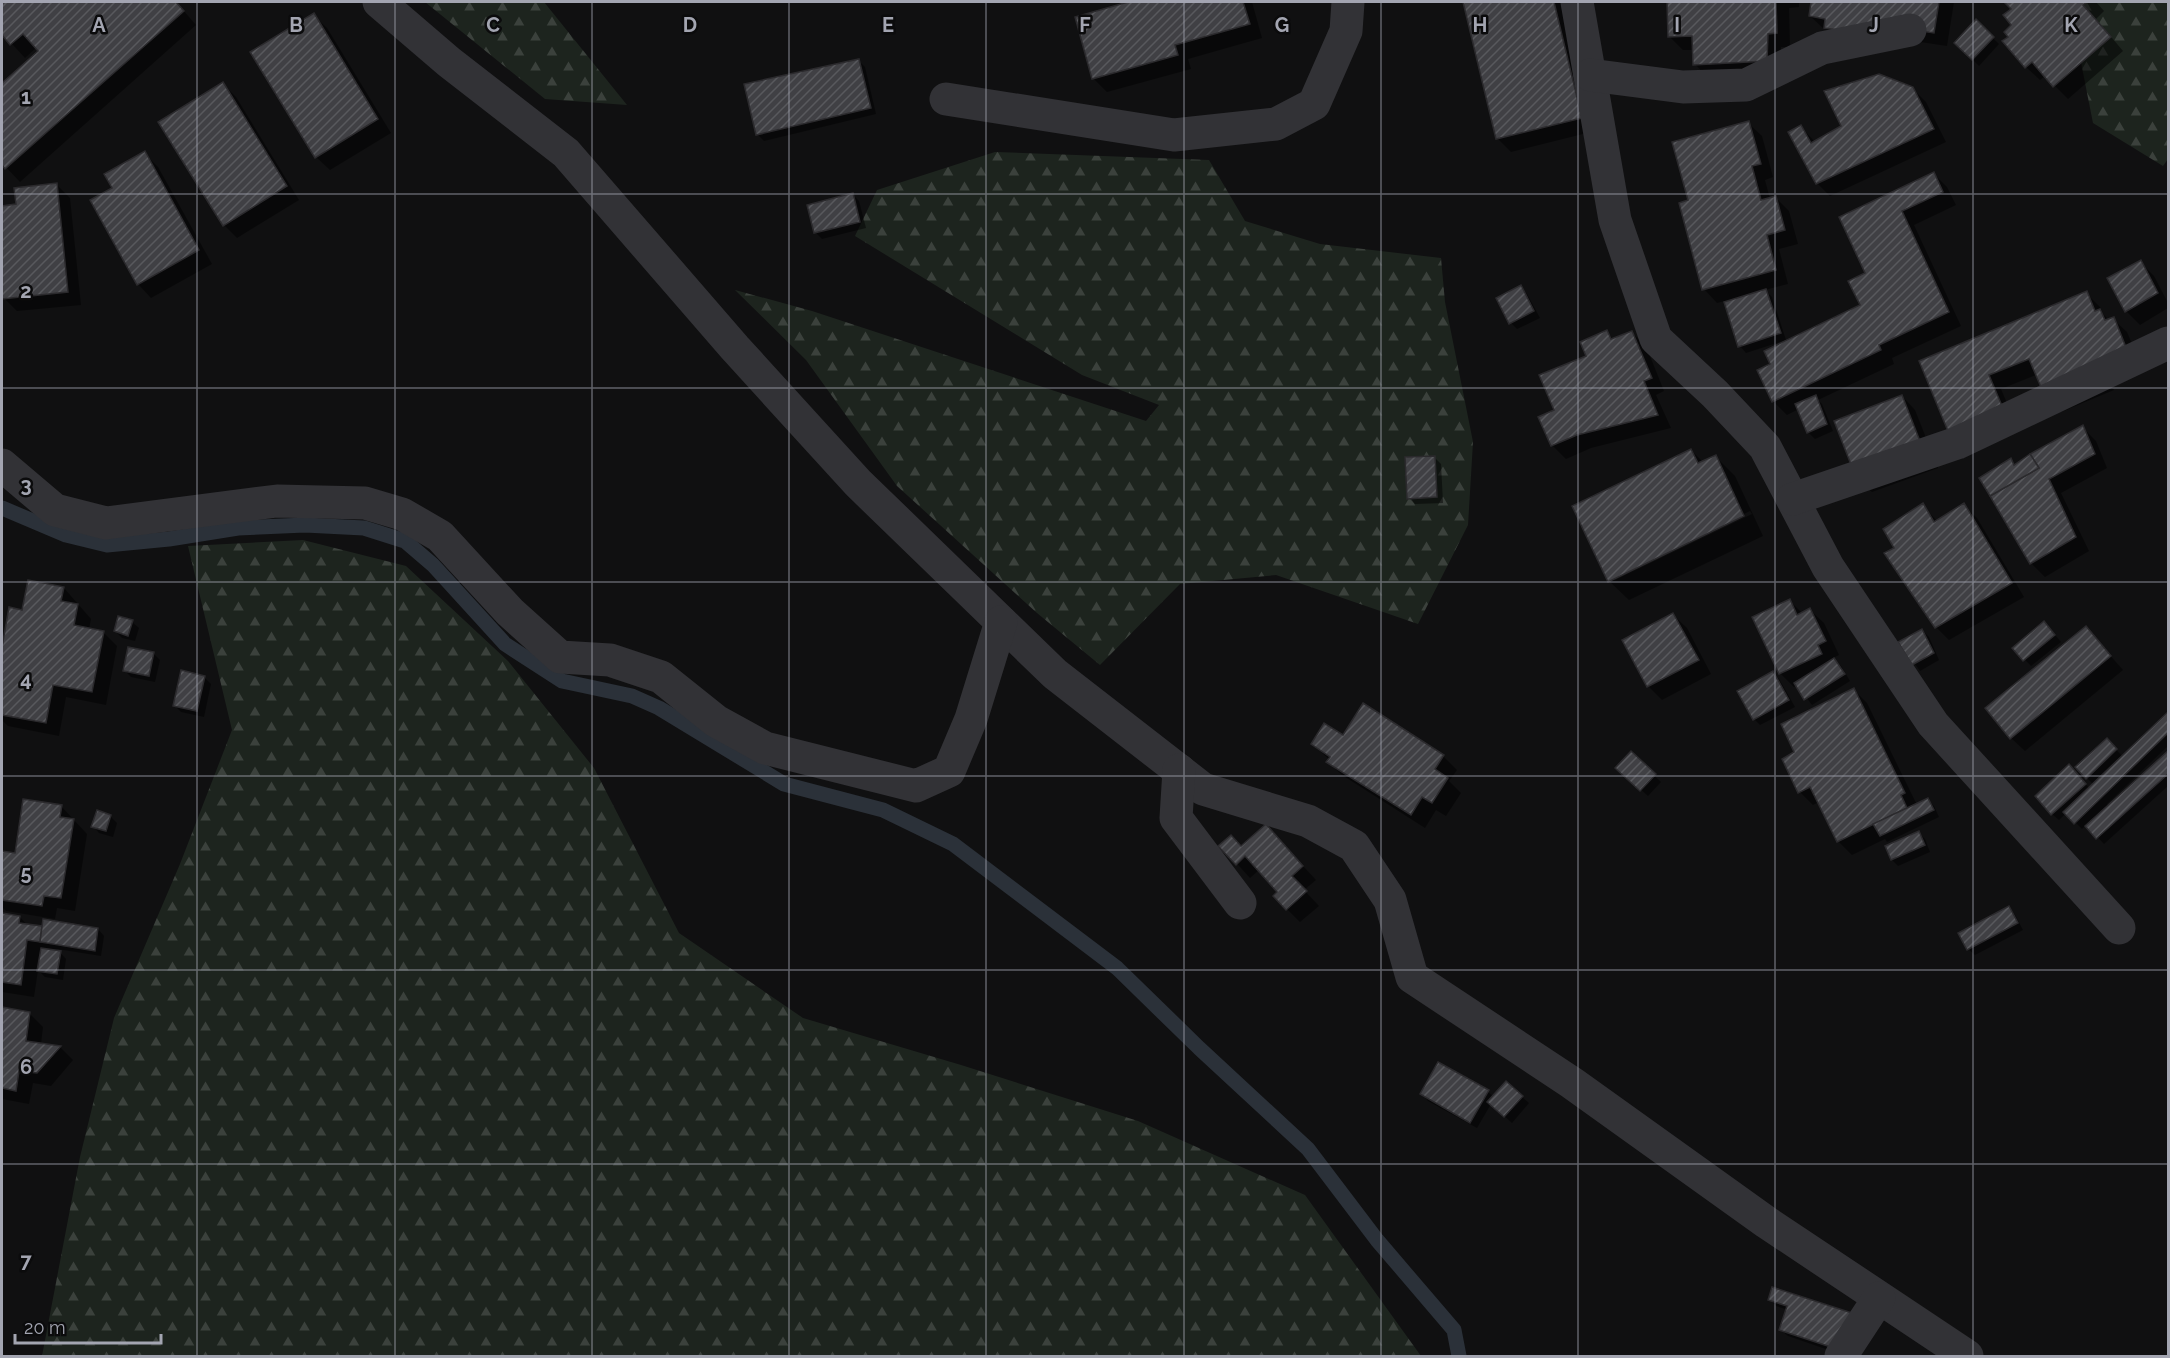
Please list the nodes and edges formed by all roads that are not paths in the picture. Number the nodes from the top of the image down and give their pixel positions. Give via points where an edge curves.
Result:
1 (379, 2) edge
2 (1348, 2) edge
3 (1577, 2) edge
4 (1910, 30) dead end
5 (1590, 75) junction
6 (946, 99) dead end
7 (2169, 344) edge
8 (2, 465) edge
9 (1793, 499) junction
10 (1001, 622) junction
11 (1179, 770) junction
12 (1240, 903) dead end
13 (2119, 928) dead end
14 (1879, 1298) junction
15 (1841, 1356) edge
16 (1967, 1356) edge

1 - 10 street via 566,153 858,483
2 - 6 street via 1346,32 1314,104 1276,124 1174,135
3 - 5 street
4 - 5 street via 1822,48 1746,85 1683,87
5 - 9 street via 1615,220 1656,339 1765,447
7 - 9 street via 1957,443
8 - 10 street via 55,510 106,523 277,501 365,503 402,514 440,536 510,612 560,657 610,660 661,677 716,721 765,748 916,786 949,771 971,719
9 - 13 street via 1828,567 1933,724
10 - 11 street via 1055,674
11 - 12 street via 1176,818
11 - 14 street via 1203,789 1308,821 1354,846 1390,900 1412,977 1572,1083
14 - 15 street
14 - 16 street

